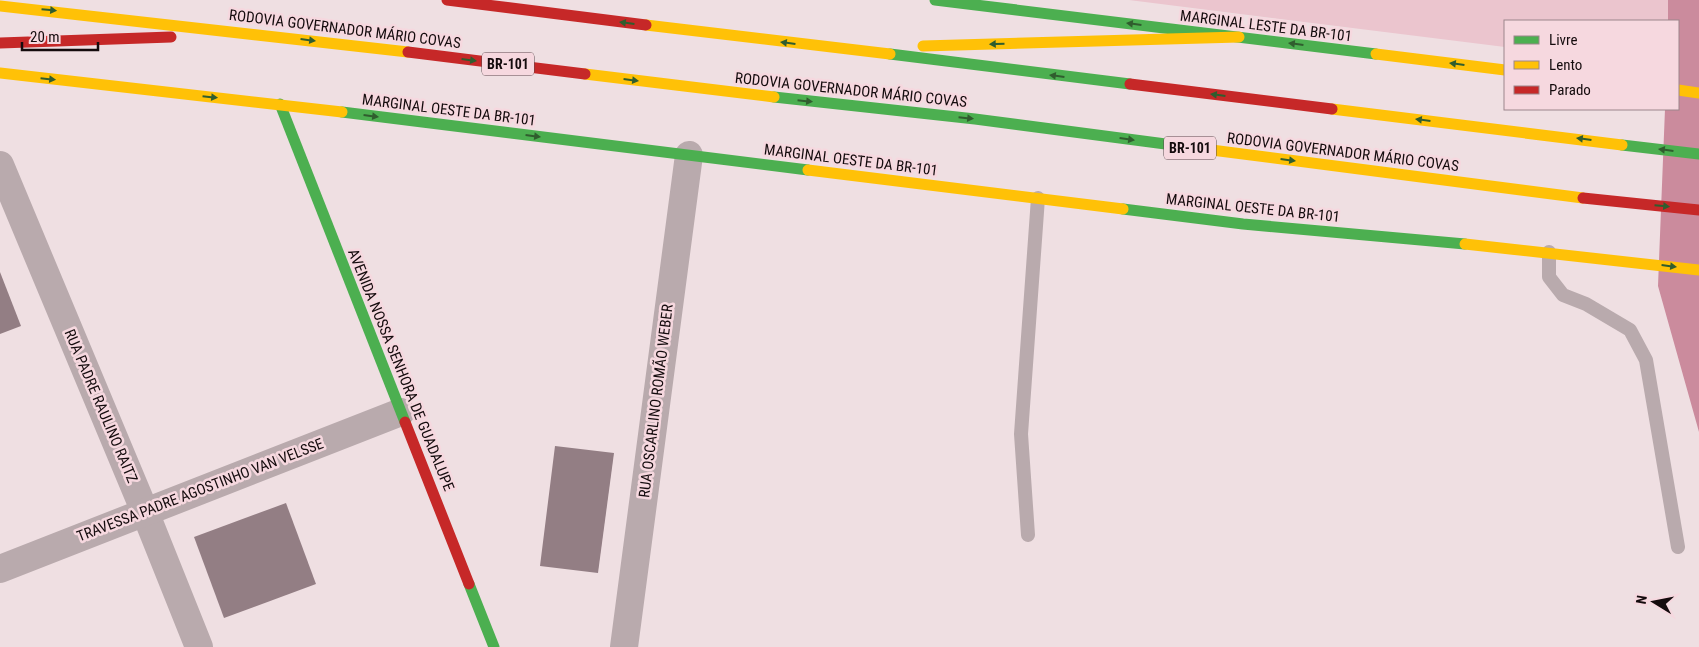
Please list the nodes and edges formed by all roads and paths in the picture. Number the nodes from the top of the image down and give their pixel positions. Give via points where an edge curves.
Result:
1 (447, 0) edge
2 (935, 0) edge
3 (0, 6) edge
4 (260, 34) junction
5 (1238, 37) junction
6 (0, 43) edge
7 (836, 50) junction
8 (1504, 70) edge
9 (0, 73) edge
10 (1679, 90) edge
11 (1699, 93) edge
12 (280, 104) junction
13 (1699, 154) edge
14 (688, 155) junction
15 (0, 165) edge
16 (1038, 198) junction
17 (1699, 210) edge
18 (1549, 252) junction
19 (1699, 270) edge
20 (401, 412) junction
21 (145, 512) junction
22 (1028, 535) dead end
23 (1678, 547) dead end
24 (0, 569) edge
25 (199, 647) edge
26 (494, 647) edge
27 (624, 647) edge

7 -> 1 main road
5 -> 2 main road, MARGINAL LESTE DA BR-101
3 -> 4 main road, RODOVIA GOVERNADOR MÁRIO COVAS / BR-101
4 - 6 main road
4 -> 17 main road, RODOVIA GOVERNADOR MÁRIO COVAS / BR-101
5 -> 7 main road
8 -> 5 main road, MARGINAL LESTE DA BR-101
13 -> 7 main road
9 -> 12 main road, MARGINAL OESTE DA BR-101
10 - 11 main road
12 -> 14 main road, MARGINAL OESTE DA BR-101
12 - 20 main road, AVENIDA NOSSA SENHORA DE GUADALUPE
14 - 16 main road, MARGINAL OESTE DA BR-101
14 - 27 street, RUA OSCARLINO ROMÃO WEBER
15 - 21 street, RUA PADRE RAULINO RAITZ
16 - 18 main road, MARGINAL OESTE DA BR-101 via 1243,224
16 - 22 lane via 1021,434
18 -> 19 main road, MARGINAL OESTE DA BR-101
18 - 23 lane via 1549,277 1564,295 1630,330 1646,360
20 - 21 street, TRAVESSA PADRE AGOSTINHO VAN VELSSE
20 - 26 main road, AVENIDA NOSSA SENHORA DE GUADALUPE
21 - 24 street, TRAVESSA PADRE AGOSTINHO VAN VELSSE
21 - 25 street, RUA PADRE RAULINO RAITZ

